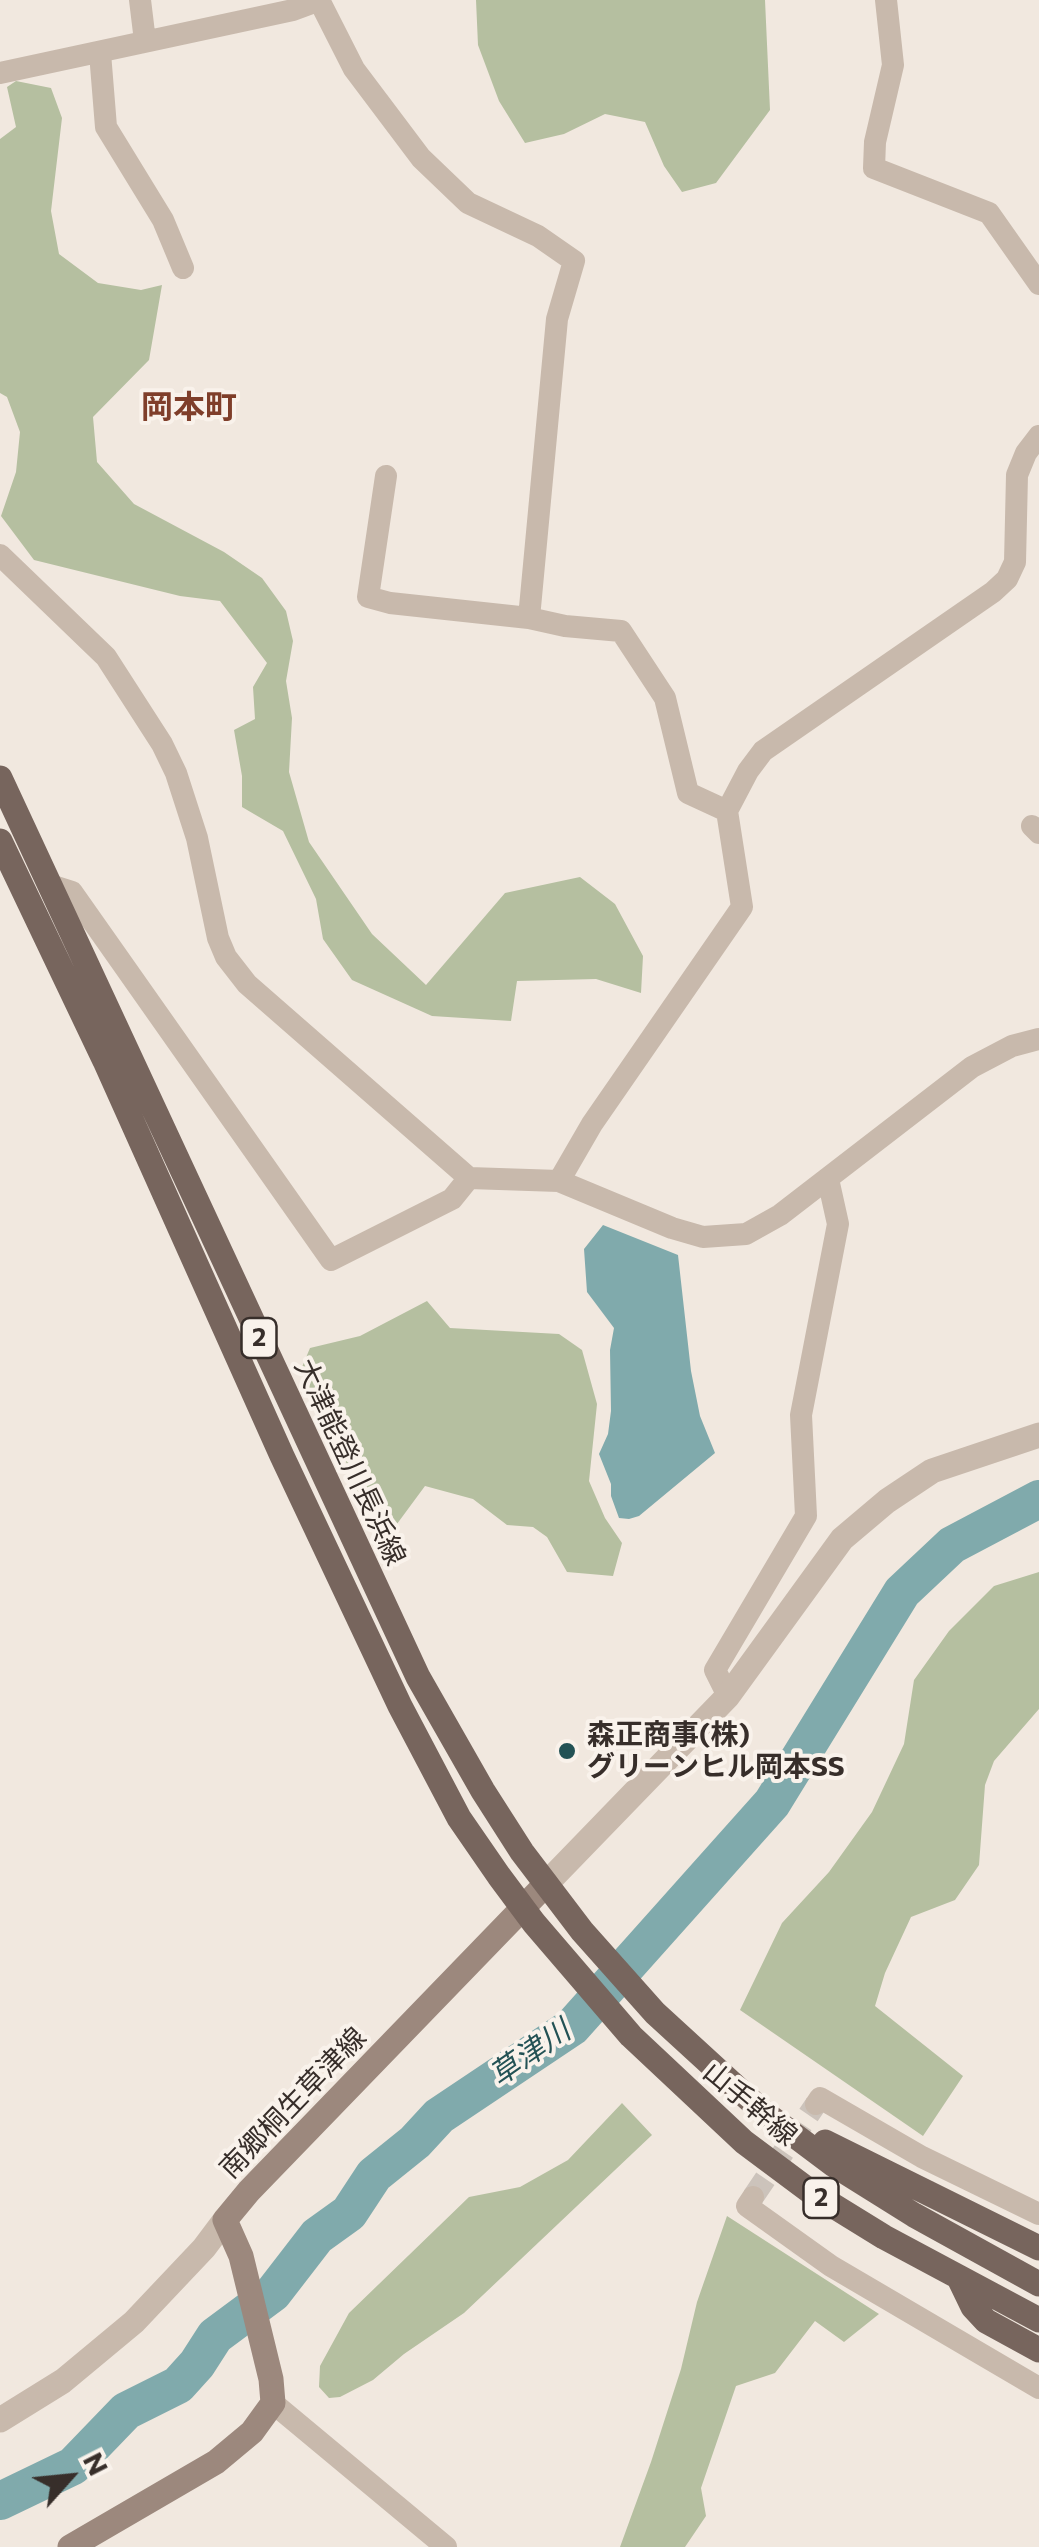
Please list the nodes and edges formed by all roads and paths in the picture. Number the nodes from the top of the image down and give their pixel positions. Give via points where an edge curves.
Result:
1 (140, 0) edge
2 (319, 0) edge
3 (886, 0) edge
4 (145, 41) junction
5 (100, 52) junction
6 (0, 73) edge
7 (183, 268) dead end
8 (1039, 284) edge
9 (1039, 436) edge
10 (386, 476) dead end
11 (0, 555) edge
12 (529, 618) junction
13 (0, 778) edge
14 (726, 811) junction
15 (0, 841) edge
16 (50, 885) junction
17 (1039, 1038) edge
18 (469, 1178) junction
19 (828, 1179) junction
20 (559, 1180) junction
21 (1039, 1435) edge
22 (728, 1696) junction
23 (546, 1884) junction
24 (522, 1907) junction
25 (816, 2104) dead end
26 (762, 2111) junction
27 (753, 2197) dead end
28 (1039, 2214) edge
29 (225, 2220) junction
30 (1039, 2248) edge
31 (959, 2278) junction
32 (1039, 2284) edge
33 (1039, 2320) edge
34 (1035, 2348) edge
35 (1039, 2388) edge
36 (272, 2402) junction
37 (0, 2420) edge
38 (70, 2547) edge
39 (446, 2547) edge

1 - 4 street
2 - 4 street
2 - 12 street via 354,69 421,158 468,204 574,261 557,319
3 - 8 street via 893,66 874,168 989,212
4 - 5 street
5 - 6 street
5 - 7 street via 106,127 155,206
9 - 14 street via 1017,476 1015,562 1006,579 763,751
10 - 12 street via 368,598
11 - 18 street via 106,656 162,744 196,838 226,957 247,984
12 - 14 street via 621,632 666,698 688,792
13 - 16 main road, 大津能登川長浜線 / 2
14 - 20 street via 742,907
15 - 24 main road, 大津能登川長浜線 / 2 via 400,1706 459,1818
16 - 18 street via 72,892 331,1260 452,1199
16 - 23 main road, 大津能登川長浜線 / 2 via 418,1677 504,1826
17 - 19 street via 972,1067
18 - 20 street
19 - 20 street via 746,1234 715,1237 672,1228
19 - 22 street via 838,1224 801,1416 806,1516 715,1670
21 - 22 street via 932,1471 857,1526
22 - 23 street
23 - 24 main road, 南郷桐生草津線
23 - 26 main road, 山手幹線 / 2 via 654,2013
24 - 29 main road, 南郷桐生草津線
24 - 31 main road, 山手幹線 / 2 via 632,2036 744,2142 811,2192
25 - 28 street via 820,2098
26 - 30 main road
26 - 32 main road, 山手幹線 / 2 via 914,2215
27 - 35 street via 747,2206 832,2266
29 - 36 main road, 南郷桐生草津線 via 266,2352
29 - 37 street via 134,2322 63,2381
31 - 33 main road, 山手幹線 / 2
31 - 34 main road via 979,2315
36 - 38 main road via 252,2432 216,2462
36 - 39 street

